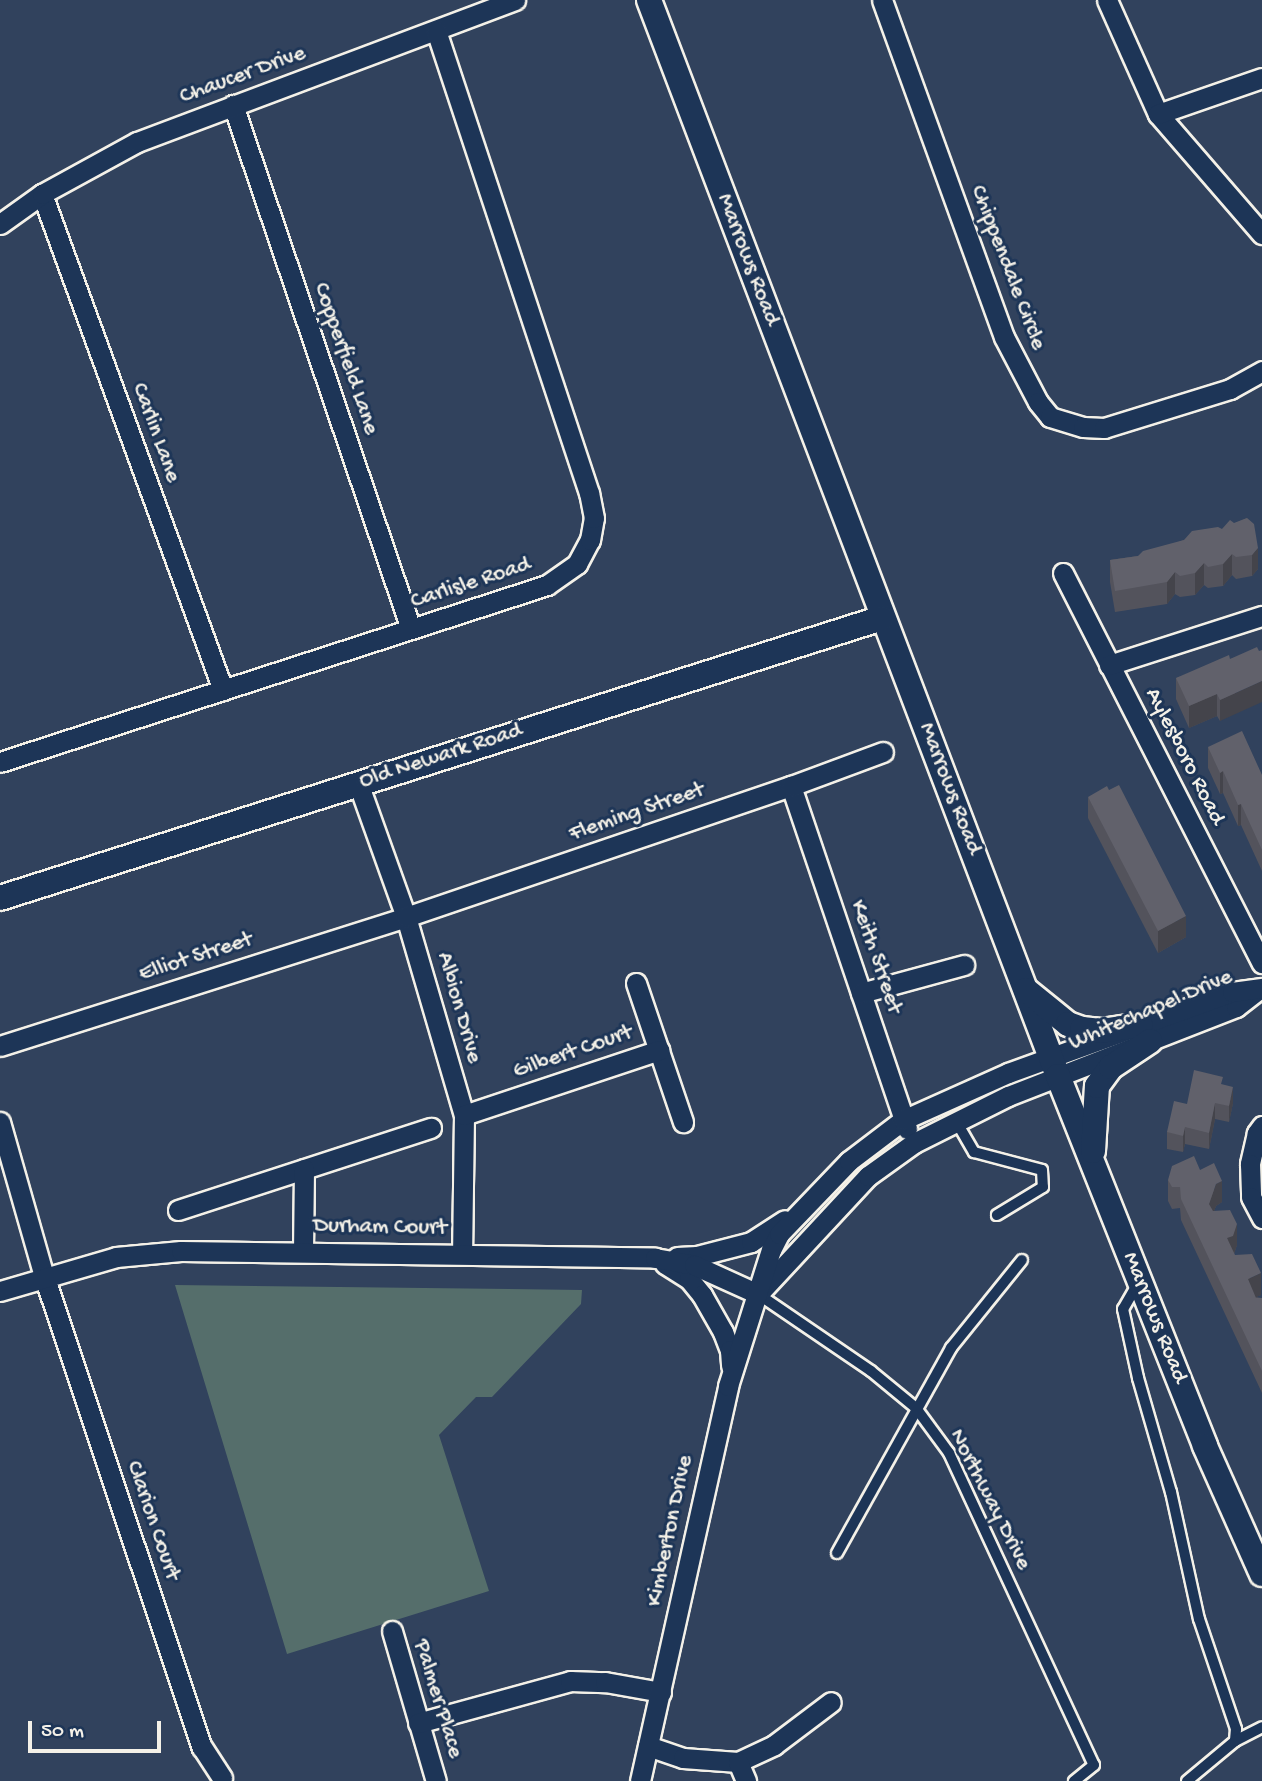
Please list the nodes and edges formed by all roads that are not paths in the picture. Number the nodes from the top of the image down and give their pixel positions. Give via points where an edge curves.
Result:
1 (515, 0) edge
2 (649, 0) edge
3 (881, 0) edge
4 (1107, 0) edge
5 (436, 31) junction
6 (1262, 78) edge
7 (233, 105) junction
8 (1158, 114) junction
9 (42, 194) junction
10 (0, 224) edge
11 (1262, 234) edge
12 (1262, 371) edge
13 (1063, 573) dead end
14 (1262, 616) edge
15 (881, 618) junction
16 (411, 629) junction
17 (1109, 665) junction
18 (223, 690) junction
19 (883, 752) dead end
20 (2, 756) edge
21 (358, 783) junction
22 (792, 786) junction
23 (0, 898) edge
24 (406, 917) junction
25 (1262, 964) edge
26 (964, 965) dead end
27 (636, 983) dead end
28 (1262, 988) edge
29 (1026, 990) junction
30 (861, 993) junction
31 (1146, 1033) junction
32 (0, 1046) edge
33 (659, 1050) junction
34 (1055, 1067) junction
35 (464, 1115) junction
36 (903, 1120) junction
37 (956, 1120) junction
38 (0, 1122) edge
39 (683, 1122) dead end
40 (1262, 1126) edge
41 (431, 1128) dead end
42 (914, 1143) junction
43 (1092, 1162) junction
44 (304, 1169) junction
45 (806, 1205) junction
46 (178, 1210) dead end
47 (997, 1215) dead end
48 (1262, 1218) edge
49 (303, 1251) junction
50 (462, 1254) junction
51 (655, 1258) junction
52 (1022, 1260) dead end
53 (44, 1276) junction
54 (1139, 1282) junction
55 (0, 1291) edge
56 (758, 1294) junction
57 (732, 1374) junction
58 (916, 1408) junction
59 (837, 1553) dead end
60 (1262, 1574) edge
61 (392, 1631) dead end
62 (661, 1692) junction
63 (831, 1702) dead end
64 (418, 1723) junction
65 (1262, 1727) edge
66 (1235, 1741) junction
67 (648, 1746) junction
68 (738, 1762) junction
69 (222, 1778) dead end
70 (436, 1781) edge
71 (640, 1781) edge
72 (747, 1781) edge
73 (1074, 1781) edge
74 (1187, 1781) edge

1 - 5 street, Chaucer Drive
2 - 15 street, Marrows Road
3 - 12 street, Chippendale Circle via 1004,337 1049,417 1104,428 1230,389
4 - 8 street
5 - 7 street, Chaucer Drive
5 - 16 street, Carlisle Road via 594,518 590,540 577,564 547,585
6 - 8 street
7 - 9 street, Chaucer Drive via 137,142
7 - 16 street, Copperfield Lane
8 - 11 street
9 - 10 street, Chaucer Drive
9 - 18 street, Carlin Lane
13 - 17 street, Aylesboro Road
14 - 17 street
15 - 21 street, Old Newark Road
15 - 29 street, Marrows Road
16 - 18 street, Carlisle Road
17 - 25 street, Aylesboro Road
18 - 20 street, Carlisle Road
19 - 22 street, Fleming Street
21 - 23 street, Old Newark Road
21 - 24 street, Albion Drive
22 - 24 street, Fleming Street
22 - 30 street, Keith Street
24 - 32 street, Elliot Street
24 - 35 street, Albion Drive
26 - 30 street
27 - 33 street, Gilbert Court
28 - 31 street, Whitechapel Drive via 1236,1007
29 - 31 street via 1068,1024
29 - 34 street, Marrows Road
30 - 36 street, Keith Street
31 - 34 street, Whitechapel Drive
31 - 43 street via 1097,1086
33 - 35 street, Gilbert Court
33 - 39 street, Gilbert Court
34 - 36 street, Kimberton Drive via 1008,1073
34 - 37 street, Kimberton Drive
34 - 43 street, Marrows Road
35 - 50 street, Albion Drive
36 - 42 street, Keith Street
36 - 45 street, Kimberton Drive via 849,1161
37 - 42 street, Kimberton Drive
37 - 47 lane via 974,1152 1042,1170 1043,1187
38 - 53 street, Clarion Court
40 - 48 street via 1250,1164 1251,1196
41 - 44 street
42 - 56 street, Kimberton Drive via 868,1176
43 - 54 street, Marrows Road
44 - 46 street
44 - 49 street
45 - 51 street via 751,1242 696,1256
45 - 56 street, Kimberton Drive via 779,1234
49 - 50 street, Durham Court
49 - 53 street, Durham Court via 145,1253
50 - 51 street, Durham Court
51 - 56 street, Durham Court via 694,1265
51 - 57 street via 689,1279 702,1295 730,1350
52 - 58 lane via 951,1348
53 - 55 street, Durham Court
53 - 69 street, Clarion Court via 202,1747
54 - 60 street, Marrows Road
54 - 66 lane via 1123,1309 1169,1481 1199,1619 1236,1729
56 - 57 street, Kimberton Drive
56 - 58 lane, Northway Drive
57 - 62 street, Kimberton Drive
58 - 59 lane
58 - 73 lane, Northway Drive via 949,1454 1094,1765
61 - 64 street, Palmer Place
62 - 64 street via 570,1681
62 - 67 street, Kimberton Drive
63 - 68 street via 774,1745
64 - 70 street, Palmer Place
65 - 66 lane
66 - 74 lane
67 - 68 street via 683,1758
67 - 71 street, Kimberton Drive
68 - 72 street

